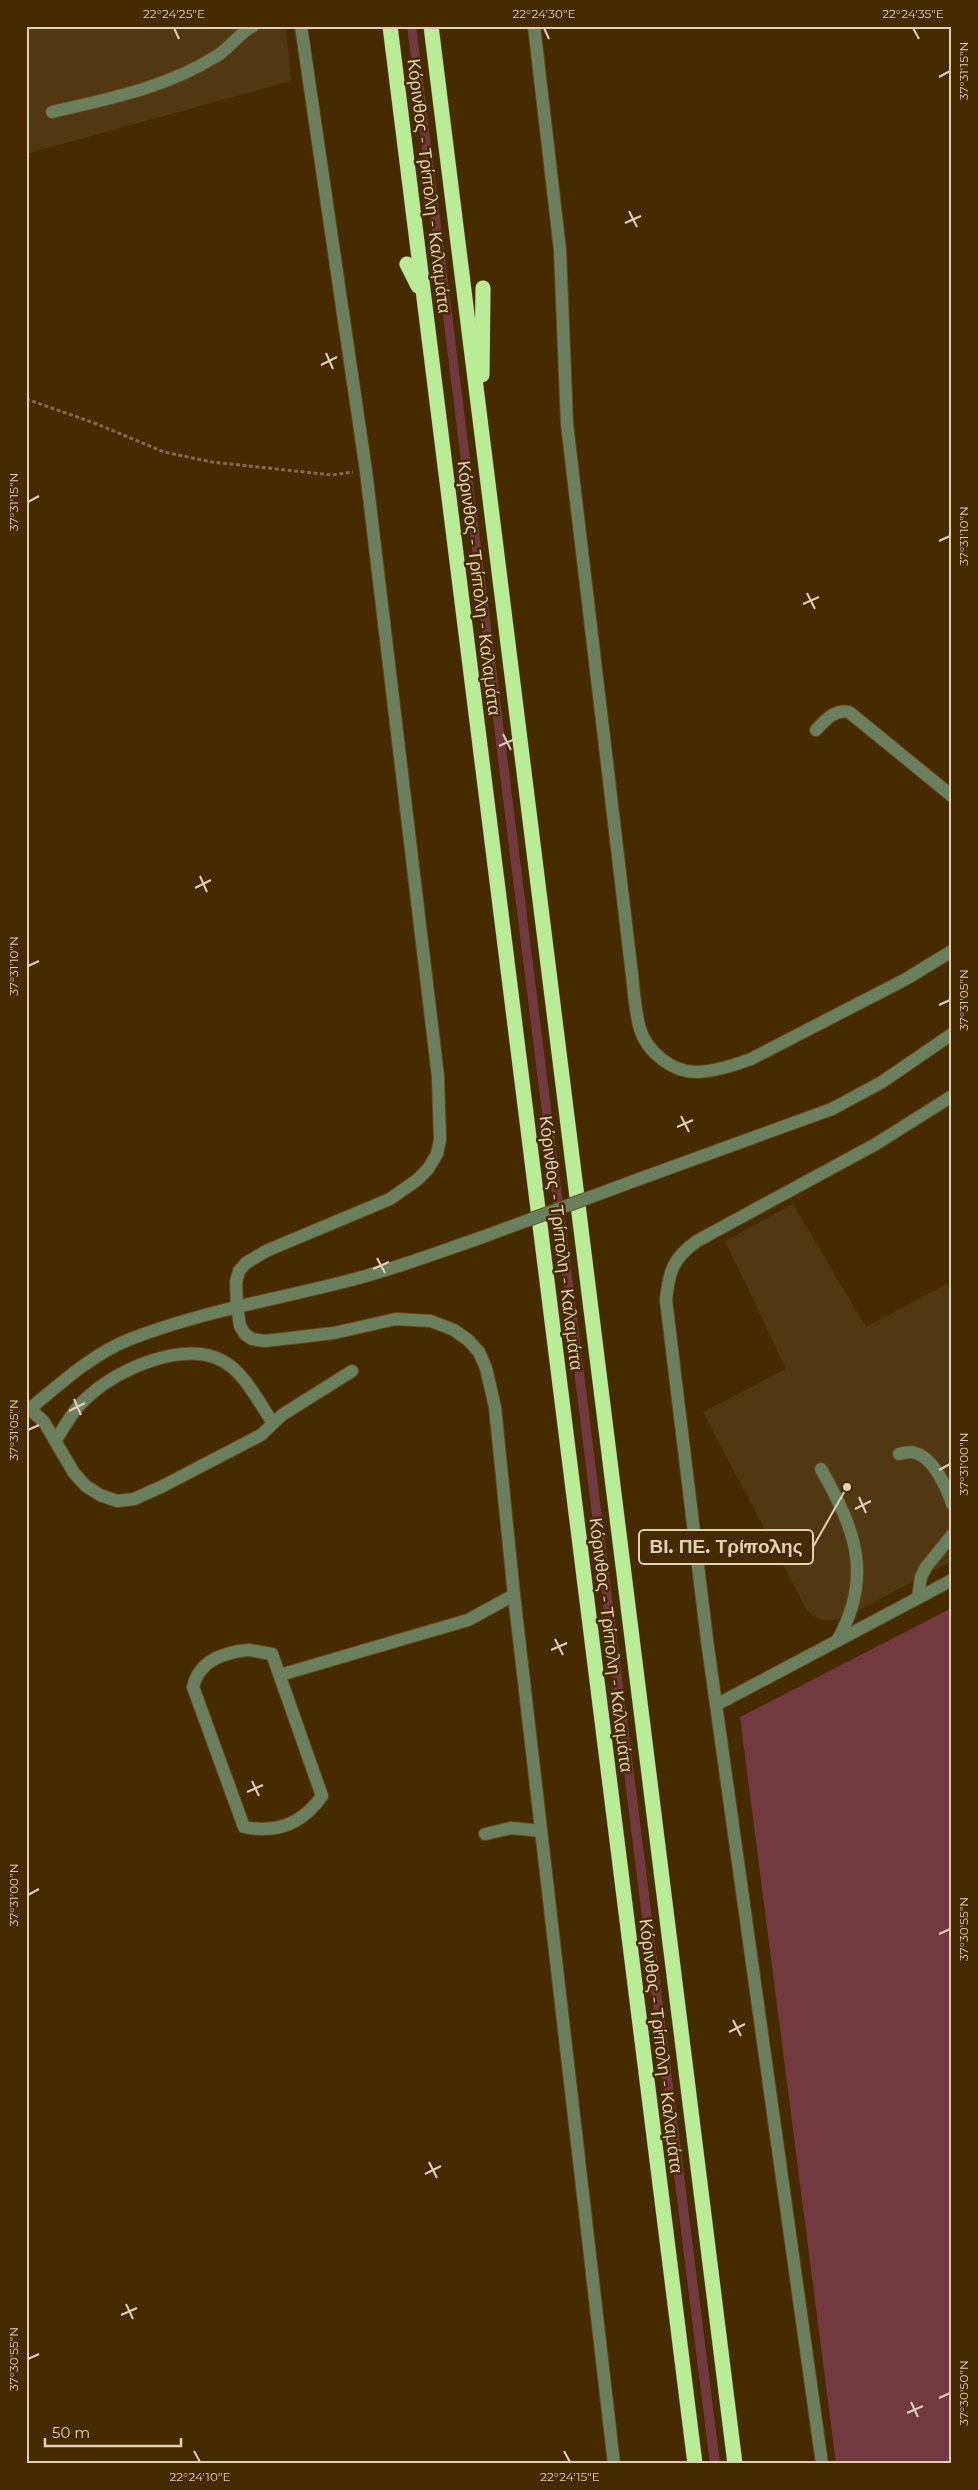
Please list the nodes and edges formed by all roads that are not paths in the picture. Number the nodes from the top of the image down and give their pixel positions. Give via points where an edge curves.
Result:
1 (253, 26) edge
2 (301, 26) edge
3 (390, 26) edge
4 (431, 26) edge
5 (534, 26) edge
6 (52, 112) dead end
7 (407, 264) dead end
8 (483, 288) dead end
9 (424, 299) junction
10 (481, 432) junction
11 (816, 730) dead end
12 (952, 796) edge
13 (952, 951) edge
14 (952, 1034) edge
15 (952, 1096) edge
16 (237, 1306) junction
17 (352, 1371) dead end
18 (28, 1411) edge
19 (273, 1423) junction
20 (56, 1440) junction
21 (899, 1454) dead end
22 (820, 1468) dead end
23 (952, 1504) edge
24 (952, 1535) edge
25 (952, 1580) edge
26 (514, 1595) junction
27 (918, 1597) junction
28 (837, 1641) junction
29 (280, 1675) junction
30 (716, 1705) junction
31 (541, 1831) junction
32 (485, 1834) dead end
33 (614, 2464) edge
34 (694, 2464) edge
35 (735, 2464) edge
36 (822, 2464) edge

1 - 6 street via 216,56 181,74 136,92
2 - 16 street via 366,471 438,1077 440,1140 437,1154 428,1169 390,1199 266,1251 246,1263 236,1282
3 - 9 highway, Κόρινθος - Τρίπολη - Καλαμάτα
4 - 10 highway, Κόρινθος - Τρίπολη - Καλαμάτα
5 - 13 street via 560,250 567,424 640,1029 649,1048 679,1069 698,1072 728,1067 751,1059 898,983
7 - 9 highway
8 - 10 highway
9 - 34 highway, Κόρινθος - Τρίπολη - Καλαμάτα
10 - 35 highway, Κόρινθος - Τρίπολη - Καλαμάτα
11 - 12 street via 829,716 849,712
14 - 16 street, bridge via 882,1082 832,1109 480,1238 348,1281
15 - 30 street via 876,1144 697,1241 682,1252 672,1267 666,1300
16 - 18 street via 128,1340 76,1372
16 - 26 street via 242,1330 258,1340 334,1333 406,1319 438,1324 468,1340 483,1359 495,1407
17 - 19 street
18 - 20 street via 44,1422
19 - 20 street via 261,1435 163,1486 134,1499 117,1501 86,1486 74,1473
19 - 20 street via 244,1381 225,1362 195,1352 176,1354 127,1369 90,1394
21 - 23 street via 915,1453 927,1460 944,1484
22 - 28 street via 840,1503 855,1541 858,1567 858,1586 849,1620
24 - 27 street via 926,1567
25 - 27 street
26 - 29 street via 468,1620
26 - 31 street
27 - 28 street
28 - 30 street
29 - 29 street via 322,1796 297,1821 276,1829 255,1830 244,1827 193,1687 196,1674 204,1666 226,1653 237,1651 272,1654
30 - 36 street
31 - 32 street via 511,1828
31 - 33 street

